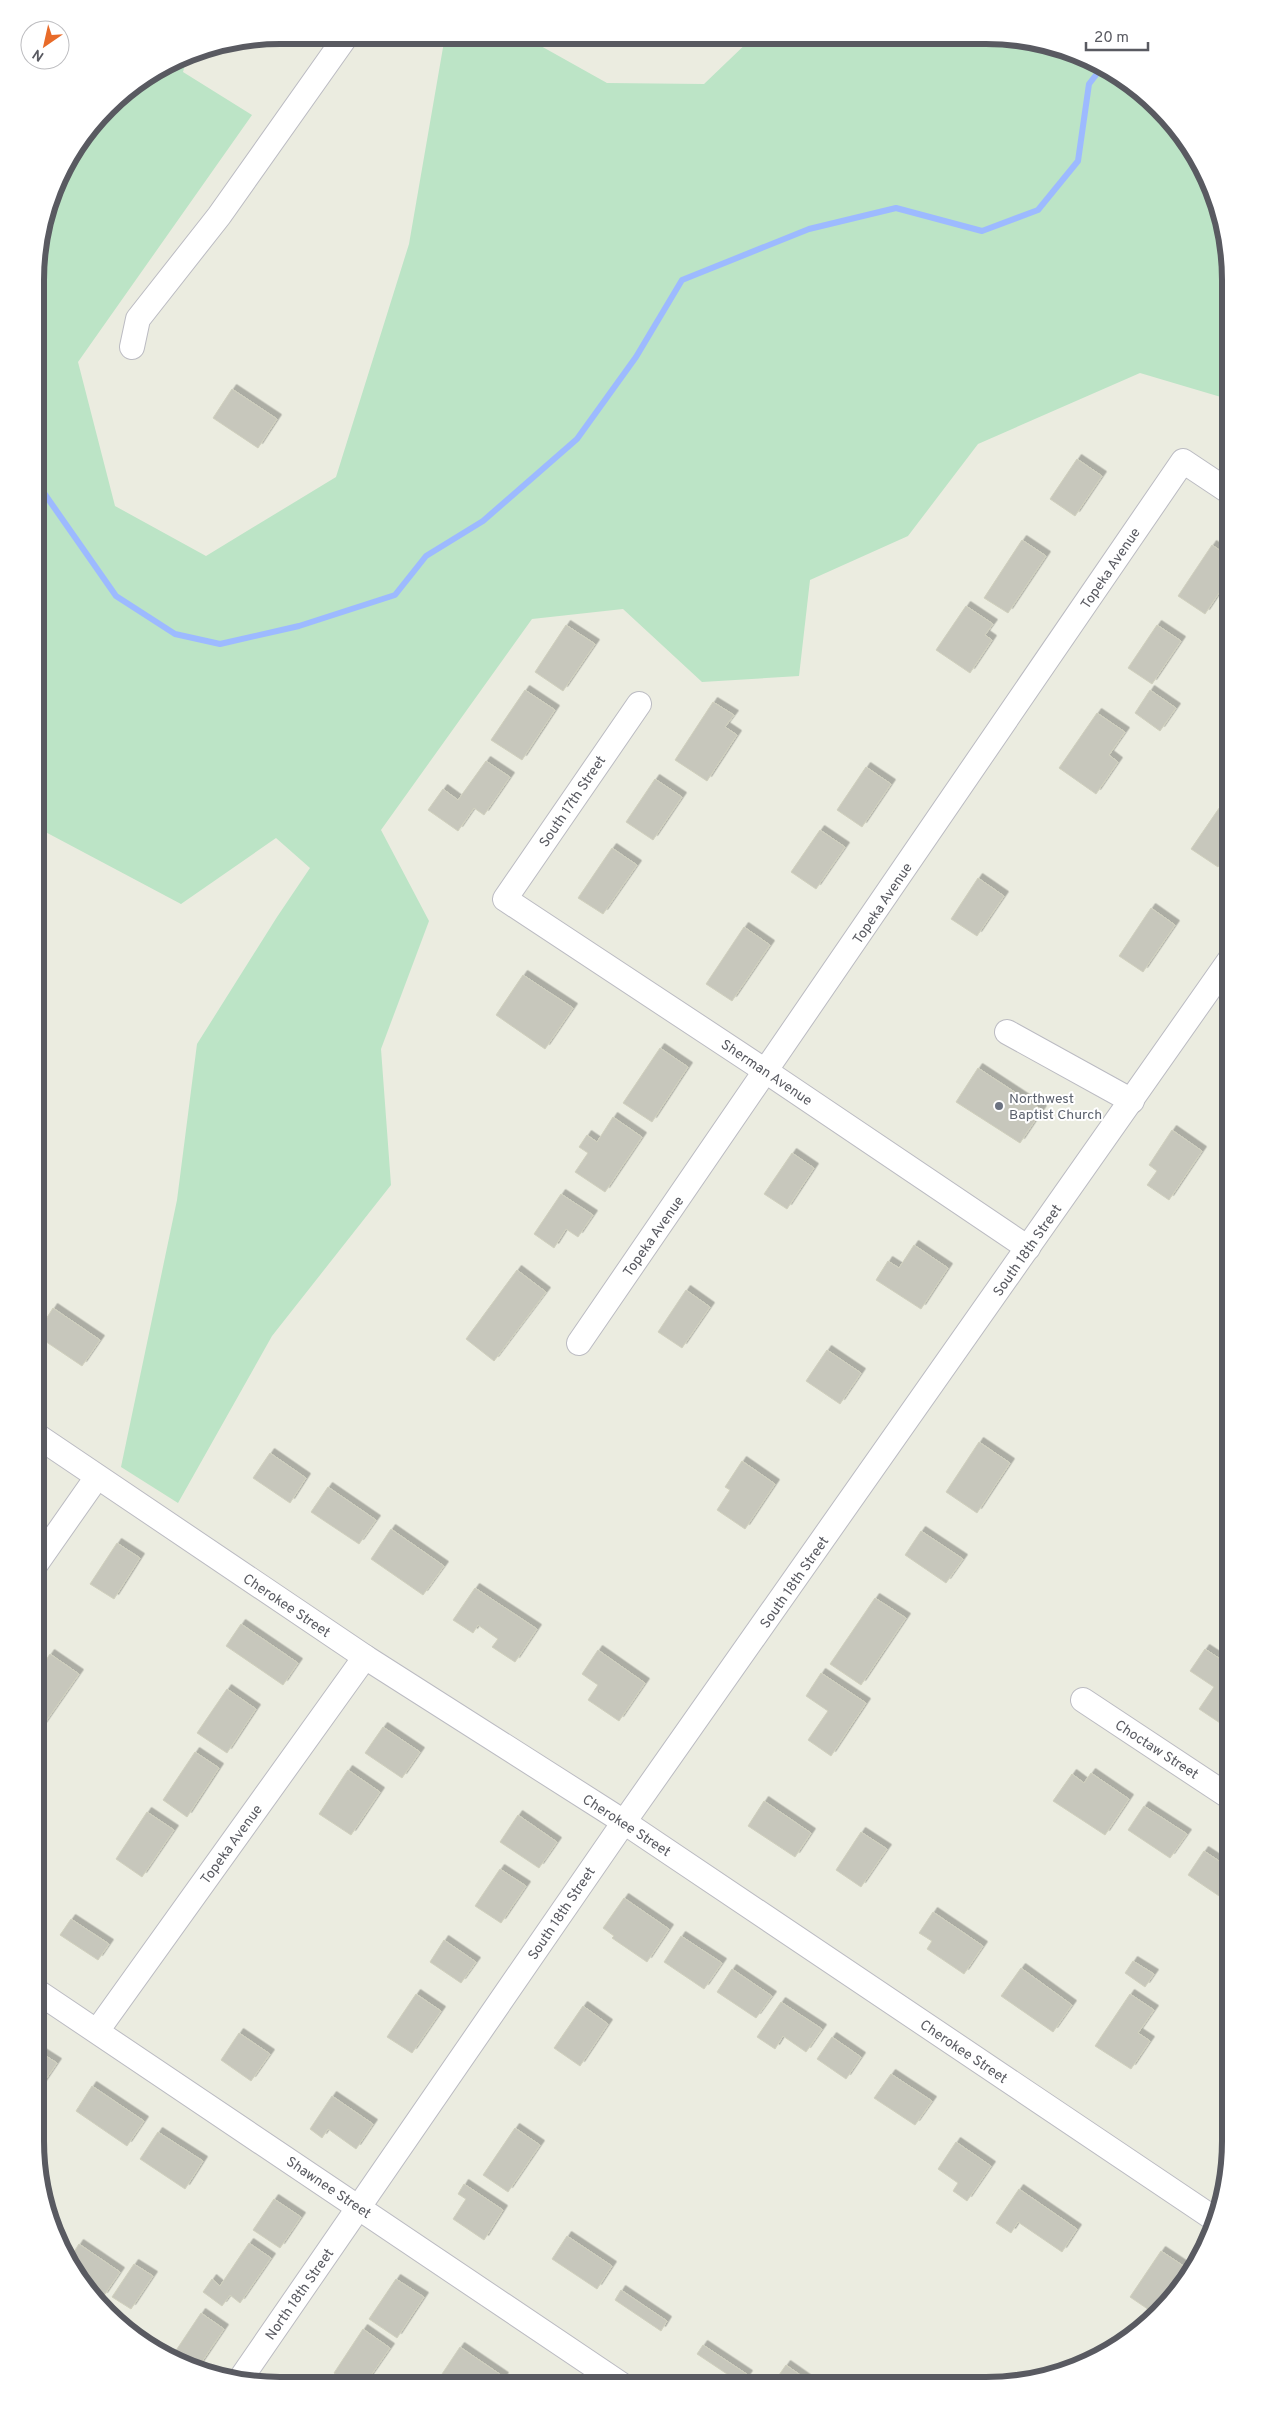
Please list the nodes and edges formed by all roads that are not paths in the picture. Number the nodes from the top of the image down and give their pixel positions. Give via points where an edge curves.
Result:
1 (341, 44) edge
2 (132, 347) dead end
3 (1222, 487) edge
4 (639, 704) dead end
5 (505, 899) joint
6 (1222, 971) edge
7 (1007, 1032) dead end
8 (767, 1072) junction
9 (1132, 1101) junction
10 (1028, 1248) junction
11 (579, 1343) dead end
12 (44, 1441) edge
13 (96, 1477) junction
14 (44, 1552) edge
15 (364, 1657) junction
16 (1083, 1700) dead end
17 (1222, 1793) edge
18 (624, 1822) junction
19 (44, 1996) edge
20 (97, 2031) junction
21 (360, 2208) junction
22 (1210, 2216) edge
23 (244, 2374) edge
24 (610, 2377) edge

1 - 2 street via 219,216 138,319
3 - 8 street, Topeka Avenue via 1183,461
4 - 5 street, South 17th Street
5 - 8 street, Sherman Avenue
6 - 9 street, South 18th Street
7 - 9 street
8 - 10 street, Sherman Avenue
8 - 11 street, Topeka Avenue
9 - 10 street, South 18th Street
10 - 18 street, South 18th Street
12 - 13 street, Cherokee Street
13 - 14 street
13 - 15 street, Cherokee Street
15 - 18 street, Cherokee Street
15 - 20 street, Topeka Avenue
16 - 17 street, Choctaw Street
18 - 21 street, South 18th Street
18 - 22 street, Cherokee Street
19 - 20 street, Shawnee Street
20 - 21 street, Shawnee Street
21 - 23 street, North 18th Street
21 - 24 street, Shawnee Street

